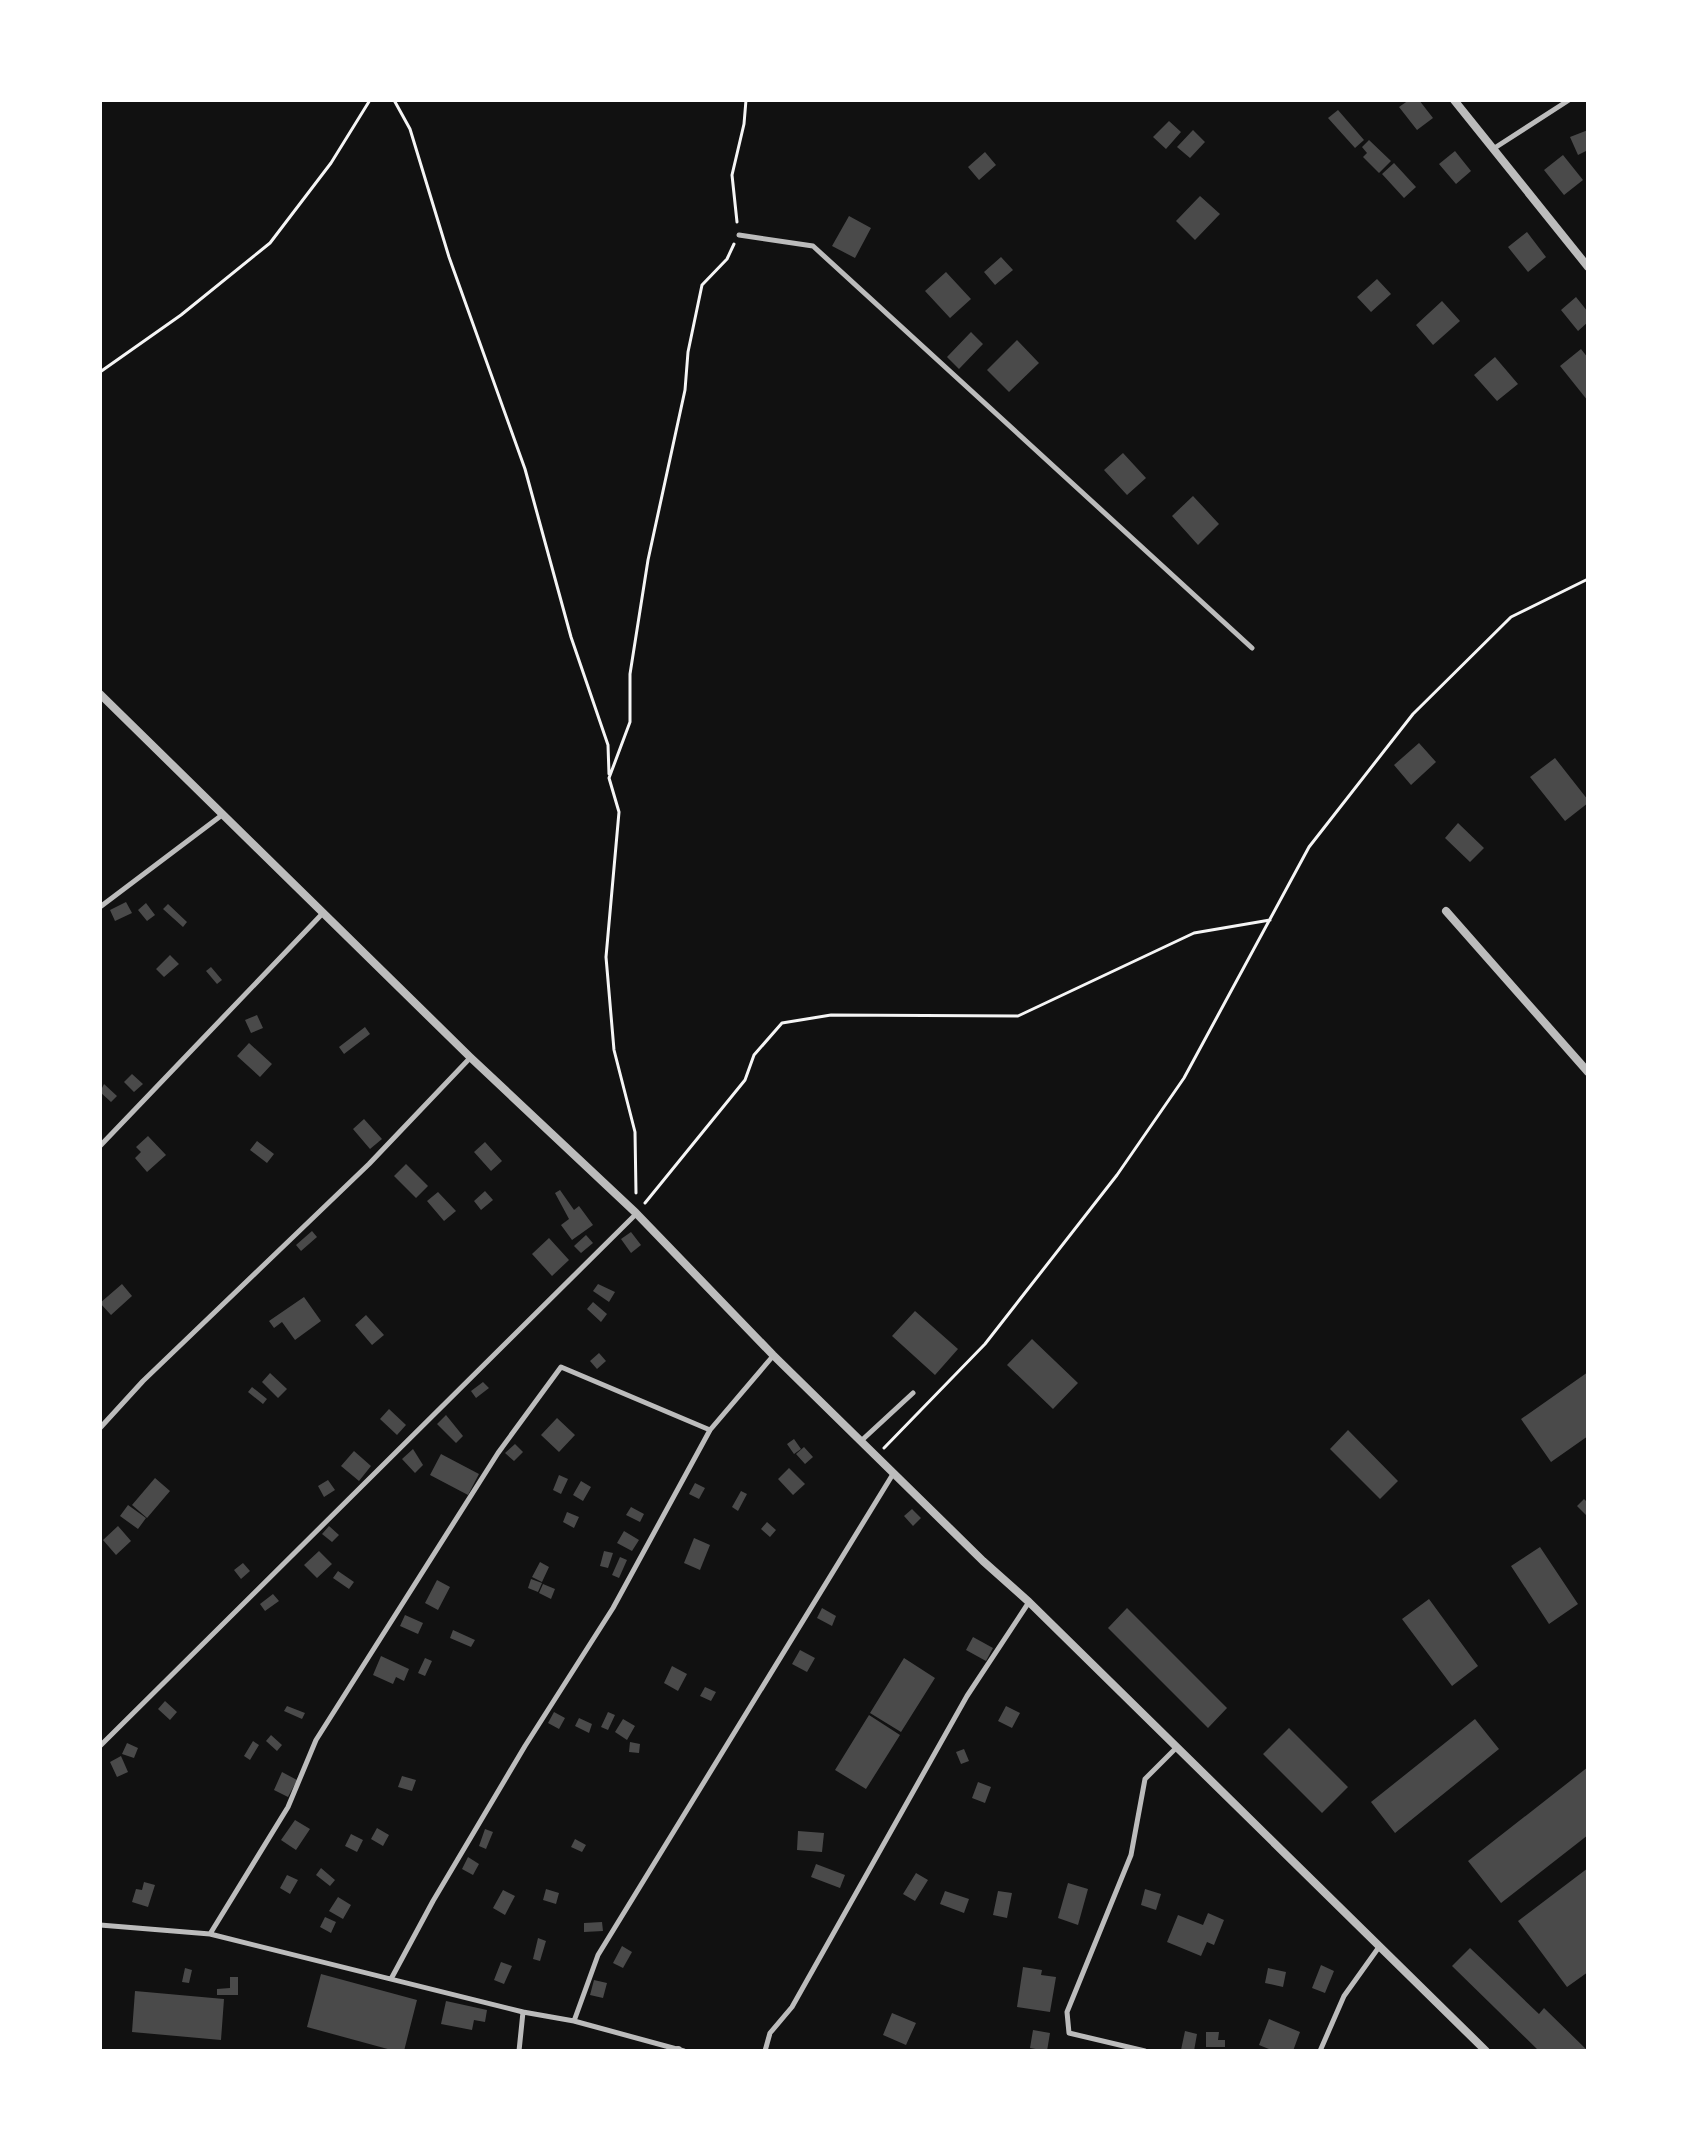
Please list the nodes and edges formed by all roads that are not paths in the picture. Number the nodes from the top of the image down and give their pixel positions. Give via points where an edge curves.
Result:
1 (1454, 100) edge
2 (1569, 100) edge
3 (1493, 149) junction
4 (739, 235) road end
5 (1588, 267) edge
6 (1252, 648) dead end
7 (100, 694) edge
8 (223, 814) junction
9 (100, 907) edge
10 (1446, 911) dead end
11 (323, 913) junction
12 (470, 1057) junction
13 (1588, 1072) edge
14 (100, 1146) edge
15 (636, 1213) junction
16 (773, 1355) junction
17 (913, 1393) dead end
18 (100, 1428) edge
19 (710, 1430) junction
20 (861, 1441) junction
21 (894, 1473) junction
22 (1029, 1602) junction
23 (100, 1746) edge
24 (1176, 1748) junction
25 (100, 1925) edge
26 (210, 1934) junction
27 (1379, 1947) junction
28 (391, 1979) junction
29 (523, 2012) junction
30 (574, 2021) junction
31 (519, 2051) edge
32 (678, 2051) edge
33 (684, 2051) edge
34 (765, 2051) edge
35 (1145, 2051) edge
36 (1320, 2051) edge
37 (1486, 2051) edge

1 - 3 street
2 - 3 lane
3 - 5 street
4 - 6 lane via 813,246
7 - 8 street
8 - 9 lane
8 - 11 street
10 - 13 street
11 - 12 street
11 - 14 lane
12 - 15 street
12 - 18 lane via 400,1133
15 - 16 street
15 - 23 lane
16 - 19 lane
16 - 20 street
17 - 20 lane
19 - 26 lane via 561,1367 498,1453 316,1740 288,1807
19 - 28 lane via 613,1608 433,1901
20 - 21 street
21 - 22 street
21 - 30 lane via 598,1955
22 - 24 street
22 - 34 lane via 967,1696 792,2007 770,2033
24 - 27 street
24 - 35 lane via 1145,1779 1131,1855 1067,2012 1069,2033
25 - 26 lane
26 - 28 lane
27 - 36 lane via 1344,1996
27 - 37 street
28 - 29 lane
29 - 30 lane
29 - 31 lane
30 - 32 lane
32 - 33 lane

